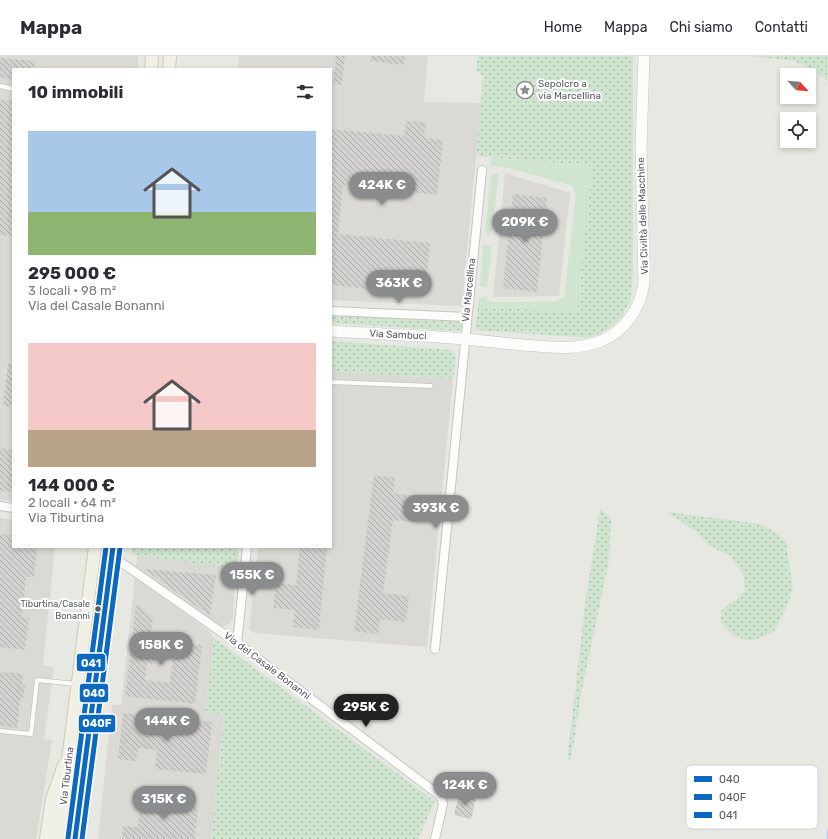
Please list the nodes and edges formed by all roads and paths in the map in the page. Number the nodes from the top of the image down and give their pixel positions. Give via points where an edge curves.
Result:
1 (152, 56) edge
2 (170, 56) edge
3 (644, 56) edge
4 (151, 68) edge
5 (169, 68) edge
6 (0, 86) edge
7 (12, 89) edge
8 (482, 170) dead end
9 (332, 311) edge
10 (466, 317) junction
11 (332, 331) edge
12 (465, 339) junction
13 (332, 382) edge
14 (431, 386) dead end
15 (0, 506) edge
16 (12, 508) edge
17 (89, 548) edge
18 (95, 548) edge
19 (247, 548) edge
20 (113, 552) edge
21 (93, 561) junction
22 (237, 643) junction
23 (435, 649) dead end
24 (78, 684) junction
25 (0, 731) edge
26 (70, 751) junction
27 (46, 839) edge
28 (58, 839) edge
29 (75, 839) edge
30 (435, 839) edge

1 - 4 main road
2 - 5 main road
3 - 12 street, Via Civiltà delle Macchine via 641,158 645,276 641,296 633,314 625,325 610,336 578,347
6 - 7 lane
8 - 10 street, Via Marcellina
9 - 10 street, Via Sambuci
10 - 12 street, Via Marcellina
11 - 12 street, Via Sambuci
12 - 23 street, Via Marcellina
13 - 14 lane
15 - 16 street
17 - 21 street
18 - 21 main road, Via Tiburtina
19 - 22 street
20 - 22 street, Via del Casale Bonanni
20 - 29 main road, Via Tiburtina
21 - 24 main road, Via Tiburtina
22 - 30 street, Via del Casale Bonanni via 439,796 443,804
24 - 25 lane via 37,680 31,734
24 - 26 main road, Via Tiburtina
26 - 27 main road via 54,793
26 - 28 main road, Via Tiburtina

